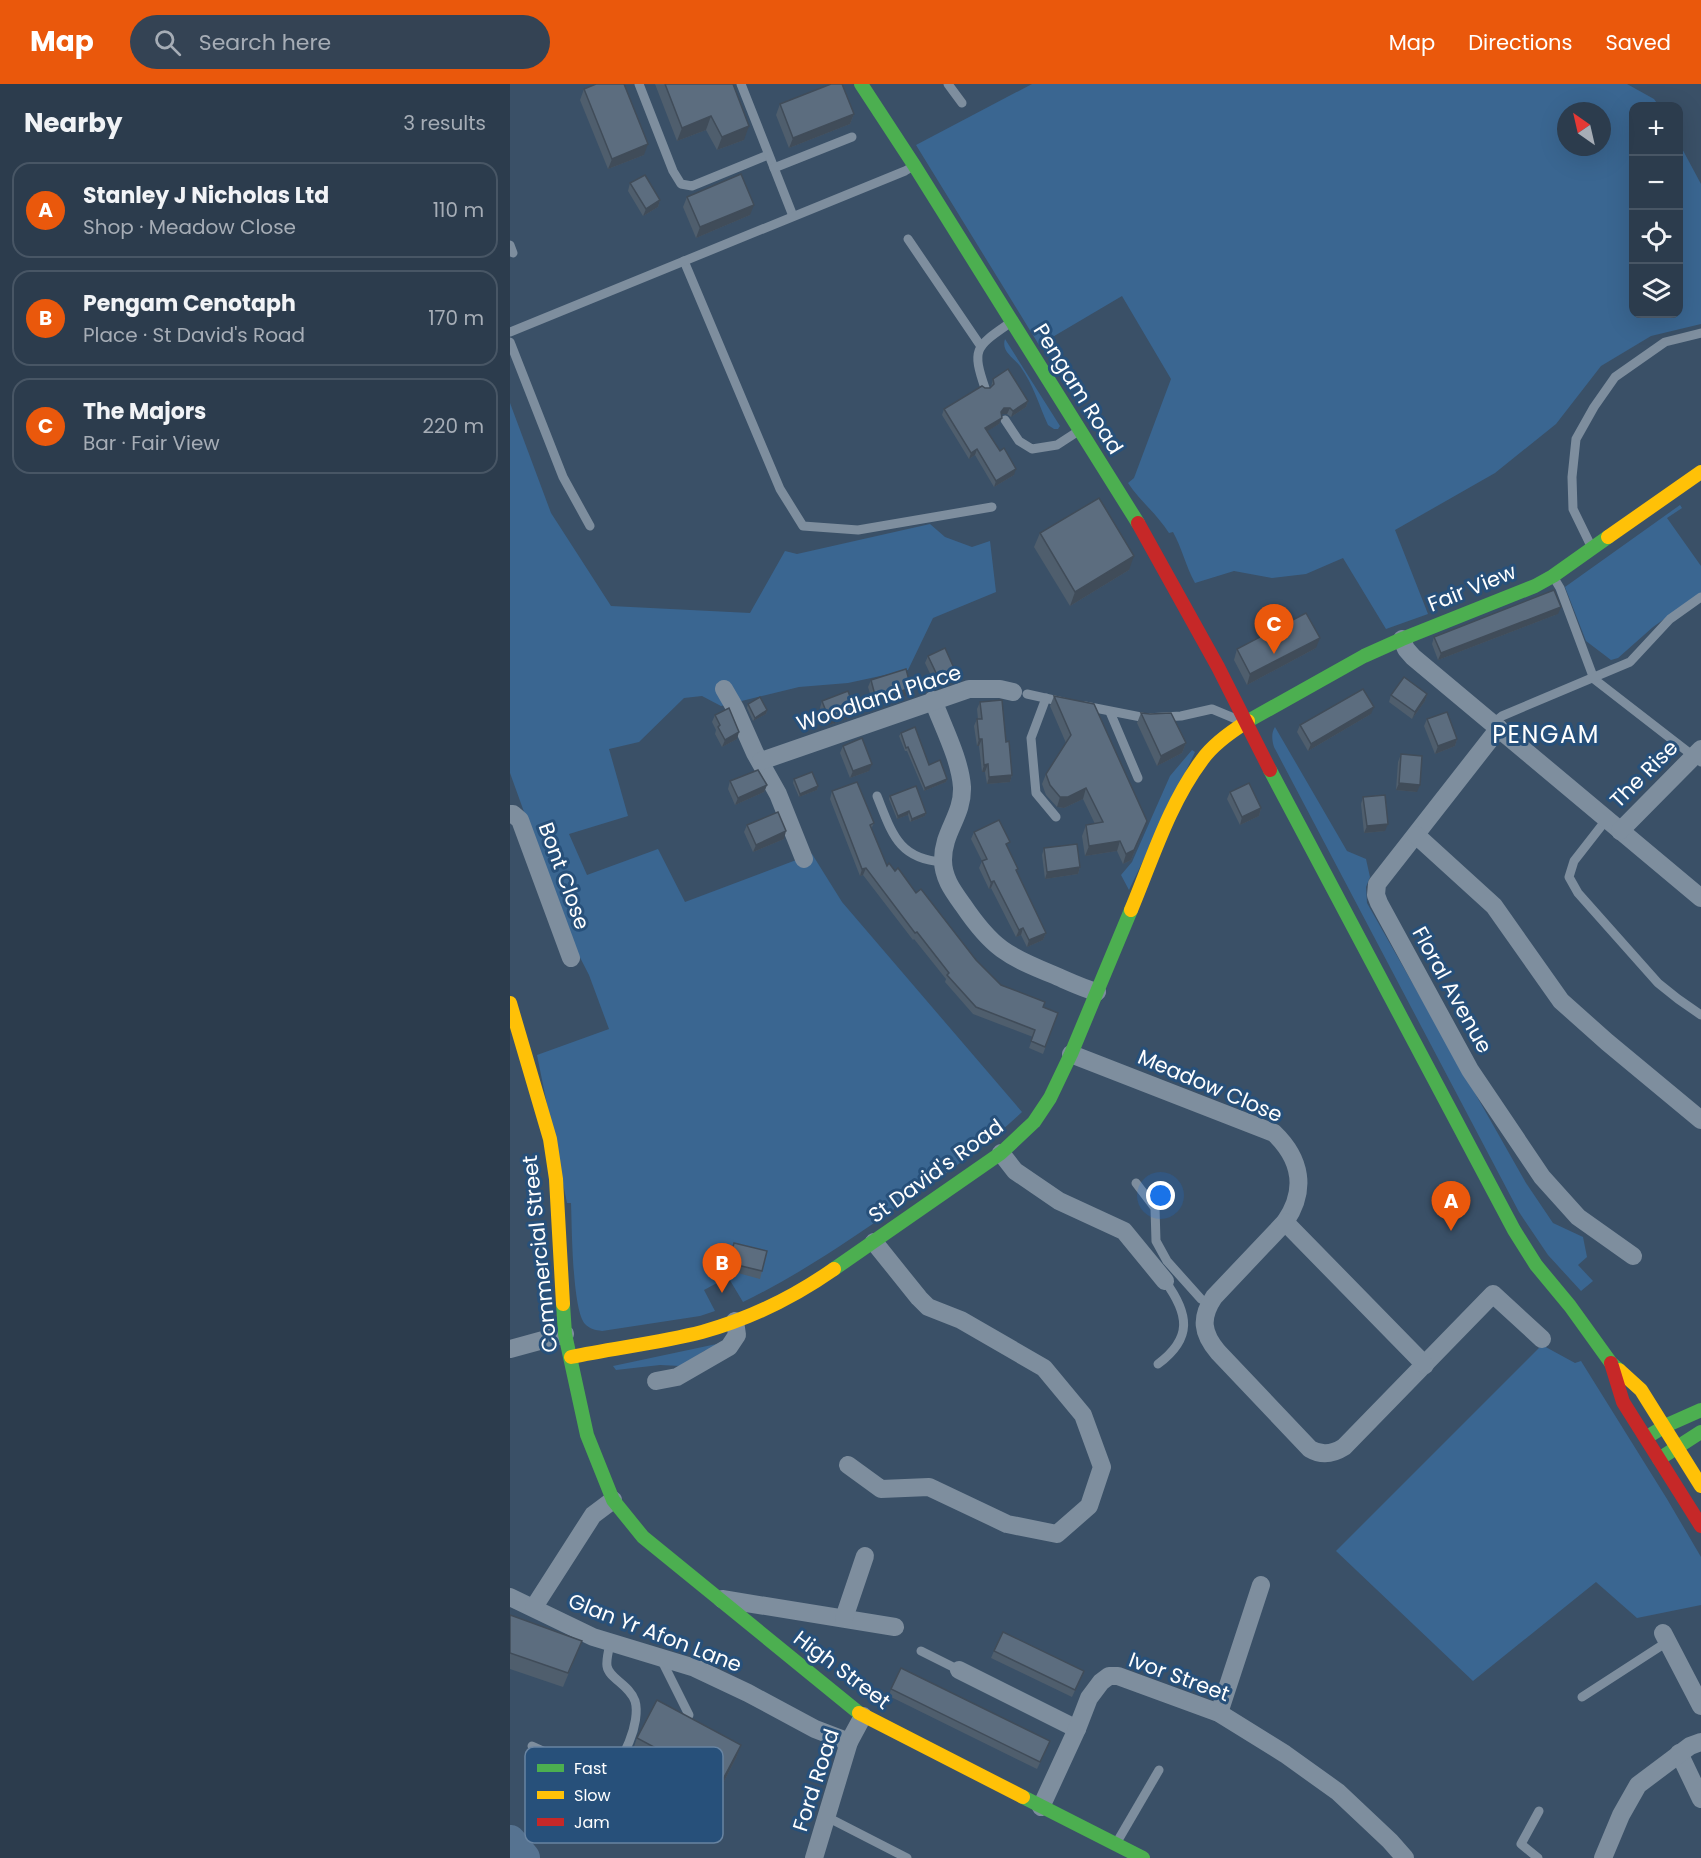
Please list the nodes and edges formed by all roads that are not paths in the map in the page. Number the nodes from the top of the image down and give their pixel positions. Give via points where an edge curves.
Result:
1 (639, 84) edge
2 (741, 84) edge
3 (861, 84) edge
4 (948, 84) edge
5 (962, 103) dead end
6 (852, 137) dead end
7 (768, 155) junction
8 (914, 165) junction
9 (774, 168) junction
10 (794, 216) junction
11 (908, 239) dead end
12 (684, 261) junction
13 (1011, 322) junction
14 (510, 332) edge
15 (1701, 333) edge
16 (510, 342) edge
17 (980, 345) junction
18 (985, 388) edge
19 (1005, 420) dead end
20 (1078, 431) junction
21 (1698, 480) edge
22 (992, 507) dead end
23 (590, 526) dead end
24 (1592, 548) junction
25 (1553, 576) junction
26 (1701, 597) edge
27 (1402, 639) junction
28 (1594, 679) junction
29 (724, 689) dead end
30 (1020, 693) joint
31 (1046, 698) junction
32 (933, 700) junction
33 (1110, 712) junction
34 (1245, 723) junction
35 (1496, 726) junction
36 (1699, 755) edge
37 (761, 761) junction
38 (1138, 778) dead end
39 (878, 796) dead end
40 (510, 813) edge
41 (1056, 817) dead end
42 (1613, 826) junction
43 (1416, 835) junction
44 (804, 859) dead end
45 (943, 862) junction
46 (1701, 898) edge
47 (571, 958) dead end
48 (1097, 992) junction
49 (510, 1003) edge
50 (1701, 1015) edge
51 (1071, 1054) junction
52 (1701, 1120) edge
53 (1001, 1153) junction
54 (1136, 1183) dead end
55 (1285, 1222) junction
56 (874, 1242) junction
57 (1634, 1256) dead end
58 (1165, 1281) joint
59 (1209, 1304) junction
60 (735, 1322) junction
61 (565, 1334) junction
62 (1542, 1339) dead end
63 (510, 1349) edge
64 (570, 1357) junction
65 (1158, 1364) dead end
66 (1611, 1364) junction
67 (1425, 1365) junction
68 (656, 1381) dead end
69 (1701, 1410) edge
70 (1665, 1426) junction
71 (1701, 1432) edge
72 (1646, 1438) junction
73 (1678, 1447) junction
74 (1659, 1459) junction
75 (848, 1465) dead end
76 (1701, 1486) edge
77 (614, 1500) junction
78 (1701, 1526) edge
79 (865, 1556) dead end
80 (1261, 1585) dead end
81 (510, 1597) edge
82 (717, 1598) junction
83 (534, 1607) junction
84 (844, 1618) junction
85 (895, 1627) dead end
86 (1665, 1638) joint
87 (610, 1643) junction
88 (921, 1651) dead end
89 (661, 1659) junction
90 (959, 1670) joint
91 (1582, 1697) dead end
92 (1701, 1706) edge
93 (1219, 1713) junction
94 (689, 1715) edge
95 (863, 1716) junction
96 (1077, 1728) junction
97 (849, 1742) junction
98 (1701, 1742) edge
99 (626, 1747) edge
100 (1679, 1753) junction
101 (1159, 1770) dead end
102 (1701, 1799) edge
103 (1041, 1807) junction
104 (1539, 1811) dead end
105 (827, 1817) junction
106 (1116, 1844) junction
107 (814, 1858) edge
108 (907, 1858) edge
109 (1143, 1858) edge
110 (1405, 1858) edge
111 (1538, 1858) edge
112 (1603, 1858) edge

1 - 7 lane via 681,184 692,186
2 - 7 lane
3 - 8 main road, Pengam Road
4 - 5 lane
6 - 9 lane
7 - 9 lane
8 - 10 lane
8 - 13 main road, Pengam Road
9 - 10 lane
10 - 12 lane
11 - 17 lane
12 - 14 lane
12 - 22 lane via 780,489 803,526 858,530
13 - 17 lane
13 - 20 main road, Pengam Road
15 - 24 lane via 1665,342 1615,377 1576,439 1573,509
16 - 23 lane via 562,477
17 - 18 lane via 978,367
19 - 20 lane via 1019,441 1032,449 1057,445
20 - 34 main road, Pengam Road via 1138,524
21 - 24 main road, Fair View
24 - 25 main road, Fair View
25 - 27 main road, Fair View
25 - 28 lane
26 - 28 lane via 1670,619 1630,663
27 - 34 main road, Fair View via 1331,673
27 - 35 street via 1413,657
28 - 35 lane via 1502,716
28 - 36 lane
29 - 37 street
30 - 31 lane, Woodland Place
30 - 32 street, Woodland Place via 969,689
31 - 33 lane, Woodland Place
31 - 41 lane via 1031,738 1036,793
32 - 37 street, Woodland Place
32 - 45 street via 960,772 962,789 960,808 946,837
33 - 34 lane, Woodland Place via 1146,718 1212,709
33 - 38 lane
34 - 48 main road, St David's Road via 1203,758 1179,795
34 - 66 main road, Pengam Road via 1514,1230
35 - 42 street
35 - 43 street, Floral Avenue
36 - 42 street, The Rise
37 - 44 street
39 - 45 lane via 899,843 912,854
40 - 47 street, Bont Close via 520,820
42 - 46 street
42 - 50 lane via 1574,861 1569,877 1578,893 1658,983
43 - 52 street via 1494,906 1561,1001
43 - 57 street, Floral Avenue via 1377,884 1379,903 1470,1070 1542,1177 1578,1217
45 - 48 street via 952,890 992,942 1020,962
48 - 51 main road, St David's Road
49 - 61 main road, Commercial Street via 550,1139
51 - 53 main road, St David's Road via 1034,1122
51 - 55 street, Meadow Close via 1274,1133 1291,1153 1299,1177 1295,1201
53 - 56 main road, St David's Road
53 - 58 street via 1014,1171 1059,1201 1124,1231
54 - 59 lane via 1155,1208 1156,1241 1167,1261
55 - 59 street, Meadow Close
55 - 67 street
56 - 60 main road, St David's Road via 811,1285
56 - 75 street via 928,1307 961,1320 1044,1368 1083,1415 1102,1467 1089,1506 1057,1534 1007,1524 928,1487 881,1489
58 - 65 lane via 1179,1305 1183,1334 1172,1354
59 - 67 street via 1204,1326 1211,1344 1316,1453 1330,1454 1344,1447
60 - 64 main road, St David's Road
60 - 68 street via 737,1335 729,1347 677,1377
61 - 63 street
61 - 64 main road, Commercial Street
62 - 67 street via 1493,1294
64 - 77 main road, Commercial Street via 587,1435
66 - 70 main road via 1641,1390
66 - 72 main road via 1623,1402
69 - 70 main road
70 - 72 main road
70 - 73 main road
71 - 73 main road
72 - 74 main road
73 - 74 main road
73 - 76 main road
74 - 78 main road
77 - 82 main road, High Street via 643,1537
77 - 83 street via 593,1515
79 - 84 street
80 - 93 street
81 - 83 street, Glan Yr Afon Lane
82 - 84 street
82 - 95 main road, High Street
83 - 87 street, Glan Yr Afon Lane
84 - 85 street
86 - 91 lane
86 - 92 street
87 - 89 street, Glan Yr Afon Lane
87 - 99 lane via 610,1675 631,1692 636,1704 634,1731
88 - 90 lane
89 - 94 lane
89 - 97 street, Glan Yr Afon Lane via 695,1668 814,1729
90 - 96 street
93 - 96 street, Ivor Street via 1109,1676 1089,1698
93 - 110 street, Ivor Street via 1338,1792
95 - 97 street, Ford Road
95 - 103 main road, High Street
96 - 103 street, Ivor Street
97 - 105 street, Ford Road
98 - 100 street
100 - 102 street
100 - 112 street via 1638,1785
101 - 106 lane
103 - 106 main road, High Street
104 - 111 lane via 1521,1844
105 - 107 street, Ford Road
105 - 108 lane
106 - 109 main road, High Street

